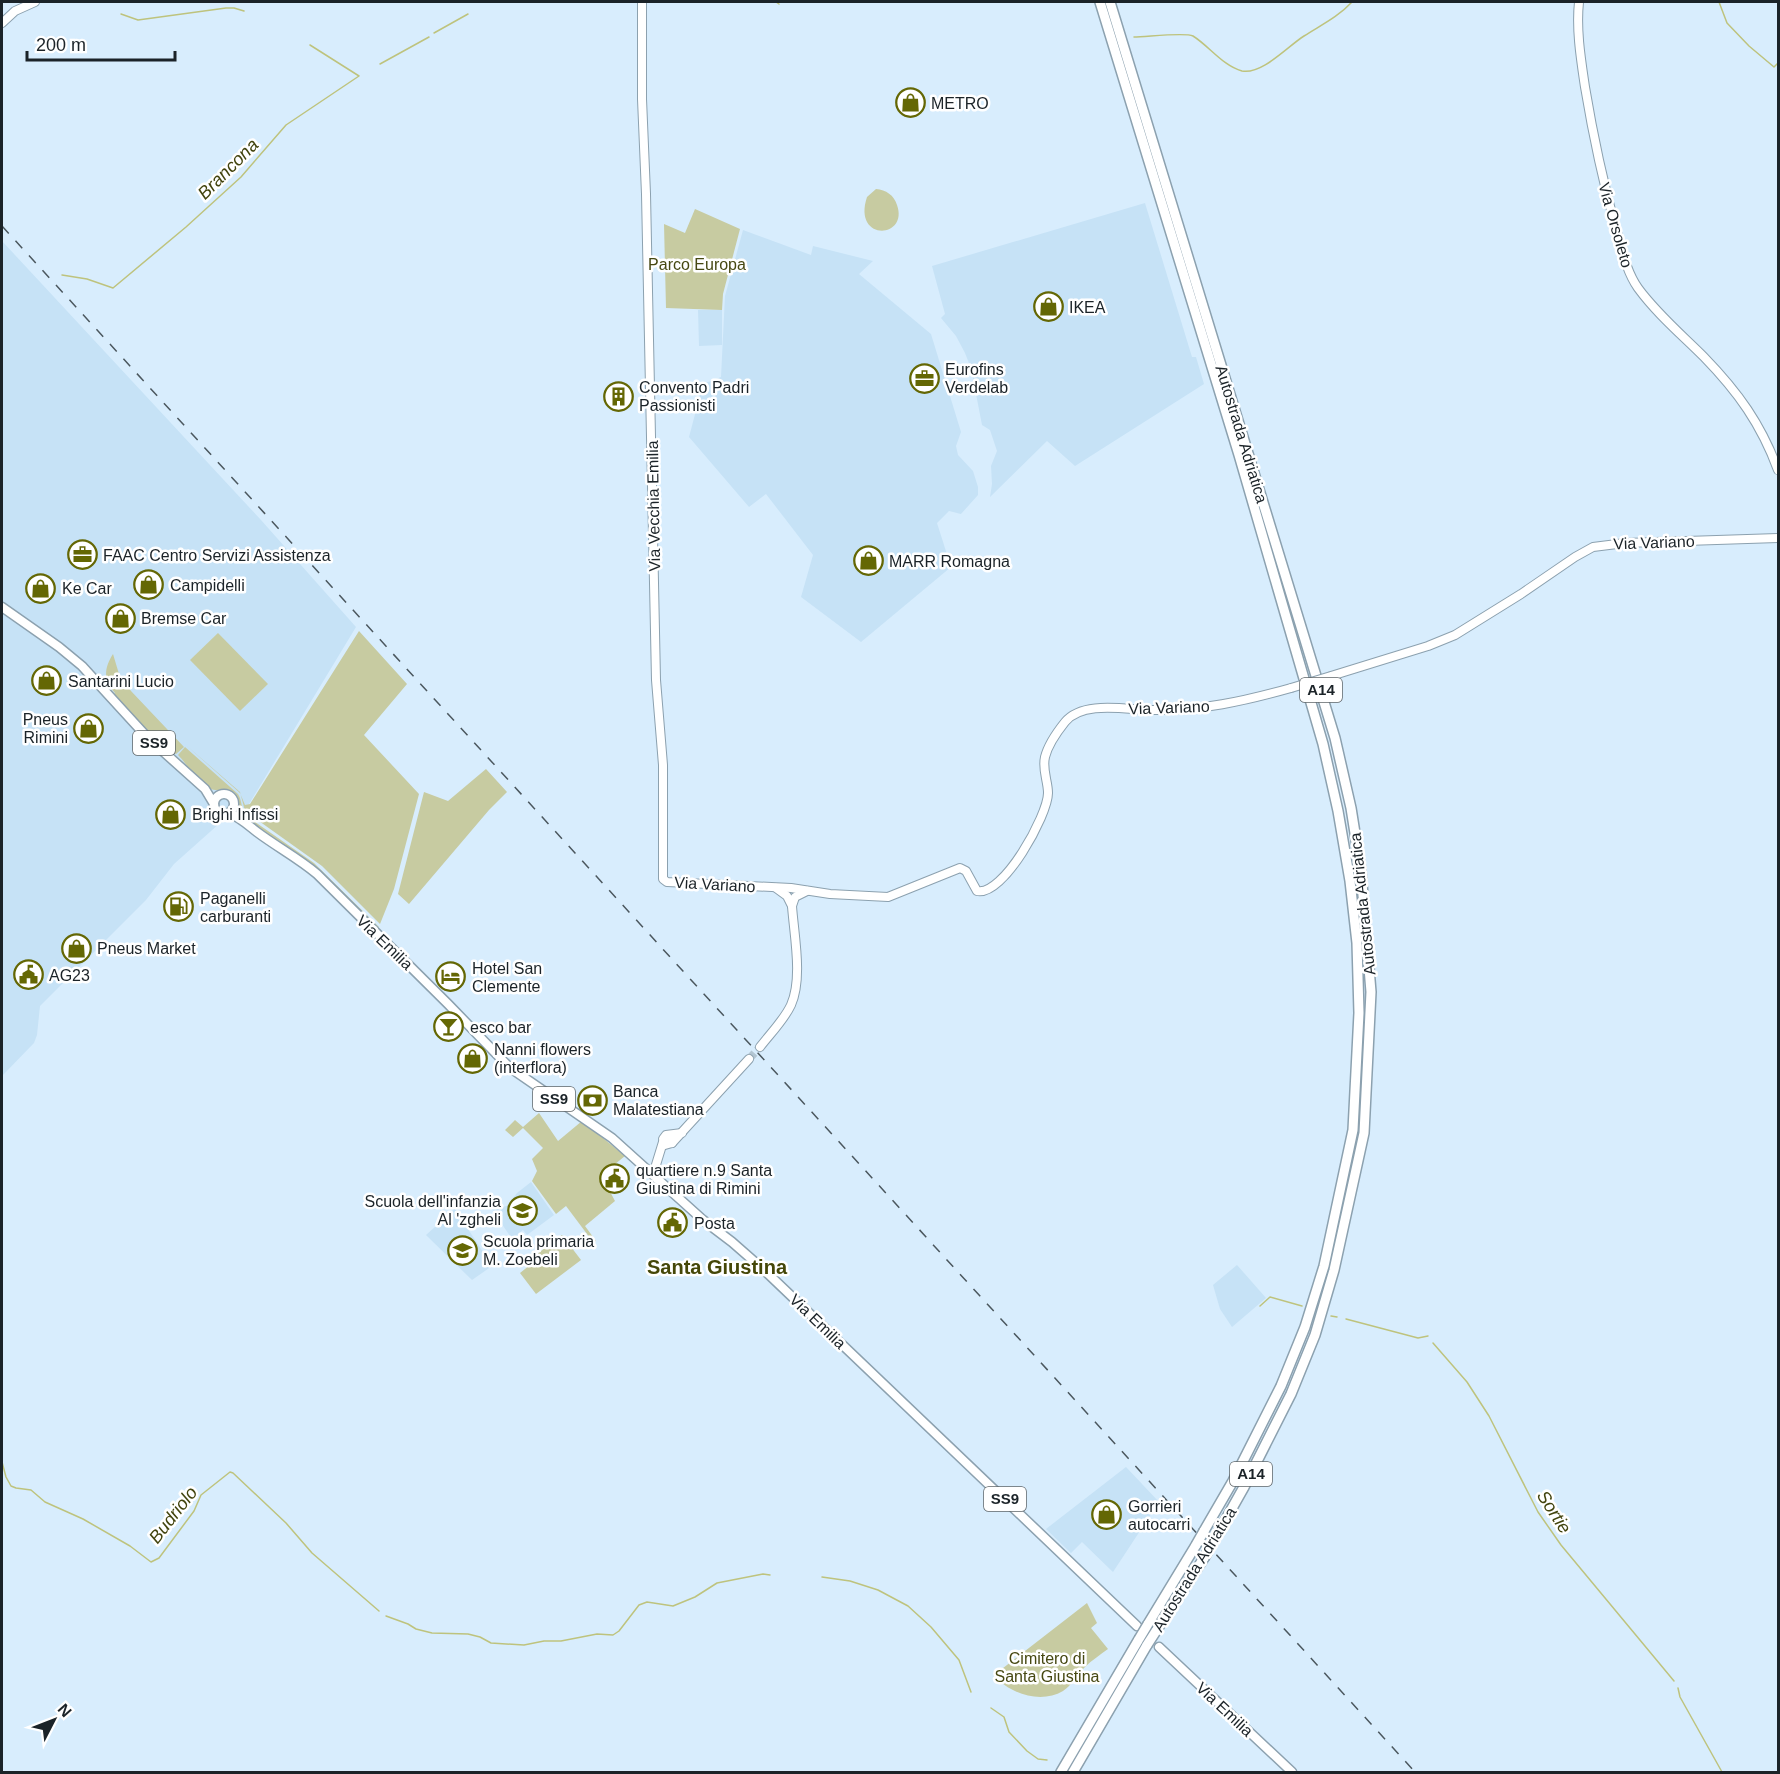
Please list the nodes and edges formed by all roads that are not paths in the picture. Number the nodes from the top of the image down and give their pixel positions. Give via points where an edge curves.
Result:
1 (35, 2) edge
2 (642, 2) edge
3 (1100, 2) edge
4 (1110, 2) edge
5 (1579, 2) edge
6 (2, 23) edge
7 (1779, 470) edge
8 (1779, 538) edge
9 (2, 607) edge
10 (205, 789) junction
11 (223, 794) junction
12 (214, 804) junction
13 (235, 804) junction
14 (229, 813) junction
15 (242, 819) junction
16 (663, 879) joint
17 (791, 894) junction
18 (760, 1047) tunnel mouth
19 (749, 1059) tunnel mouth
20 (657, 1179) junction
21 (1137, 1626) dead end
22 (1159, 1647) dead end
23 (1061, 1773) edge
24 (1073, 1773) edge
25 (1292, 1773) edge

1 - 6 street via 15,11
2 - 16 street, Via Vecchia Emilia
3 - 23 highway, Autostrada Adriatica / A14, bridge via 1239,454 1323,744 1350,881 1359,1013 1353,1130 1324,1266 1305,1327 1281,1386 1233,1481
4 - 24 highway, Autostrada Adriatica / A14, bridge via 1335,738 1361,871 1371,992 1364,1133 1334,1270 1315,1335 1291,1394 1213,1542 1147,1645
5 - 7 street, Via Orsoleto via 1582,68 1590,121 1628,268 1637,287 1744,404 1766,439
8 - 17 street, Via Variano, bridge via 1593,547 1455,635 1428,646 1235,703 1199,708 1079,711 1054,737 1046,754 1048,793 1034,829 1008,873 990,889 977,891 966,871 960,868 888,897 807,890
9 - 10 main road, Via Emilia / SS9 via 82,666 147,737
10 - 11 main road, Via Emilia / SS9
10 - 12 main road, Via Emilia / SS9
11 - 12 main road via 216,797
11 - 13 main road, Via Emilia / SS9 via 233,797
12 - 14 main road, Via Emilia / SS9 via 219,813
13 - 14 main road
13 - 15 main road, Via Emilia / SS9
14 - 15 main road, Via Emilia / SS9
15 - 20 main road, Via Emilia / SS9 via 317,874 509,1067 612,1138
16 - 17 street, Via Variano via 775,887
17 - 18 street via 797,975 794,998
19 - 20 street via 683,1133 669,1142 655,1168
20 - 21 main road, Via Emilia / SS9 via 764,1270
22 - 25 main road, Via Emilia

